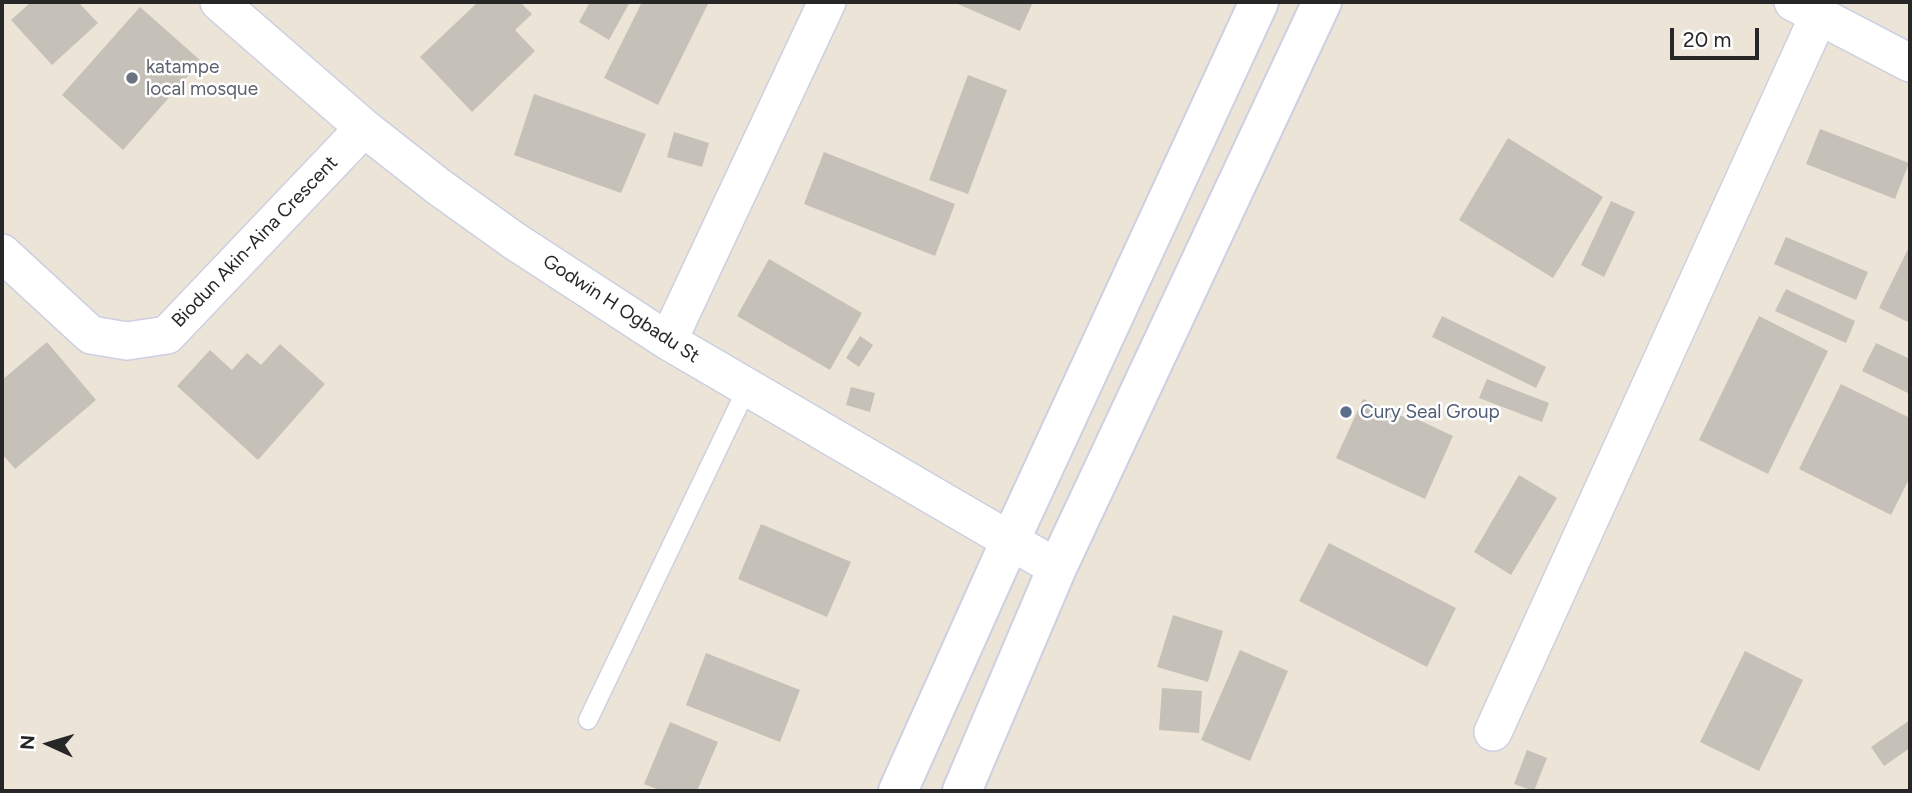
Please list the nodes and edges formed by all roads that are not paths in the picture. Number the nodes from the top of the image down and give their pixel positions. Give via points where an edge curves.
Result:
1 (219, 2) edge
2 (827, 2) edge
3 (1259, 2) edge
4 (1322, 2) edge
5 (1806, 8) edge
6 (1910, 63) edge
7 (364, 128) junction
8 (2, 253) edge
9 (668, 341) junction
10 (747, 388) junction
11 (1010, 541) junction
12 (1057, 568) junction
13 (588, 720) dead end
14 (1493, 732) dead end
15 (898, 791) edge
16 (962, 791) edge

1 - 7 street, Godwin H Ogbadu St
2 - 9 street
3 - 11 main road
4 - 12 main road
5 - 6 street
5 - 14 street
7 - 8 street, Biodun Akin-Aina Crescent via 167,335 127,341 91,335
7 - 9 street, Godwin H Ogbadu St via 513,240
9 - 10 street, Godwin H Ogbadu St
10 - 11 street, Godwin H Ogbadu St
10 - 13 lane
11 - 12 street, Godwin H Ogbadu St
11 - 15 main road
12 - 16 main road

